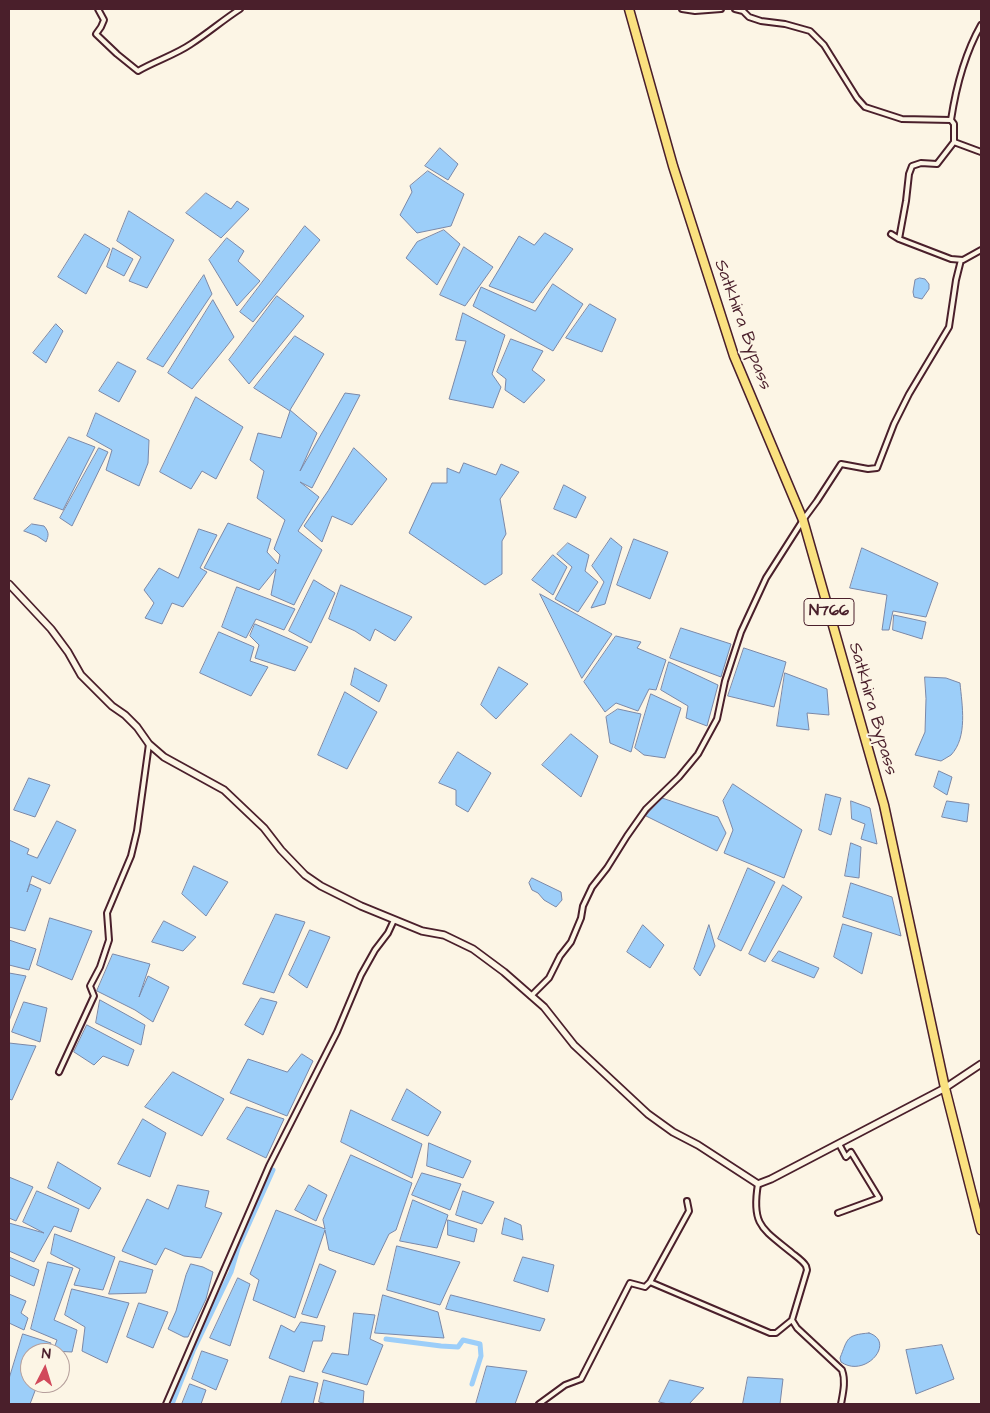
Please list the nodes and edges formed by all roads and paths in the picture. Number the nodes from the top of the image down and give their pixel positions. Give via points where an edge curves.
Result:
1 (98, 9) edge
2 (240, 9) edge
3 (629, 9) edge
4 (682, 9) edge
5 (721, 9) edge
6 (735, 9) edge
7 (981, 25) edge
8 (950, 120) junction
9 (954, 142) junction
10 (981, 152) edge
11 (891, 234) dead end
12 (899, 239) junction
13 (981, 250) edge
14 (961, 260) junction
15 (803, 520) junction
16 (9, 584) edge
17 (149, 744) junction
18 (394, 920) junction
19 (531, 996) junction
20 (981, 1064) edge
21 (59, 1072) dead end
22 (945, 1088) junction
23 (839, 1144) junction
24 (758, 1184) junction
25 (687, 1201) dead end
26 (838, 1213) dead end
27 (981, 1230) edge
28 (650, 1282) junction
29 (792, 1320) junction
30 (166, 1404) edge
31 (539, 1404) edge
32 (841, 1404) edge

1 - 2 street via 104,20 96,34 138,71 192,44
3 - 15 highway, Satkhira Bypass / N766 via 673,166 734,356
4 - 5 street
6 - 8 street via 760,21 810,31 824,45 865,107 902,119
7 - 8 street via 965,61
8 - 9 street via 954,124
9 - 10 street
9 - 12 street via 937,164 912,166
11 - 12 street
12 - 14 street
13 - 14 street
14 - 15 street via 949,327 909,394 877,468 841,464
15 - 19 street via 766,578 741,632 717,719 703,746 646,809 627,836 592,887 571,942 549,978
15 - 22 highway, Satkhira Bypass / N766 via 884,804
16 - 17 street via 51,629 81,675 137,727
17 - 18 street via 164,757 224,790 264,828 305,875 321,886
17 - 21 street via 137,831 131,856 107,913 109,940 90,986 94,996
18 - 19 street via 444,935 473,948
18 - 30 street via 361,975 338,1032 270,1166
19 - 24 street via 574,1045 648,1114
20 - 22 street
22 - 23 street
22 - 27 highway, Satkhira Bypass / N766
23 - 24 street
23 - 26 street via 846,1157 851,1152 879,1198
24 - 29 street via 758,1220 806,1266
25 - 28 street via 689,1212
28 - 29 street via 770,1333 776,1333
28 - 31 street via 645,1288 630,1283 581,1379 565,1385
29 - 32 street via 842,1370

